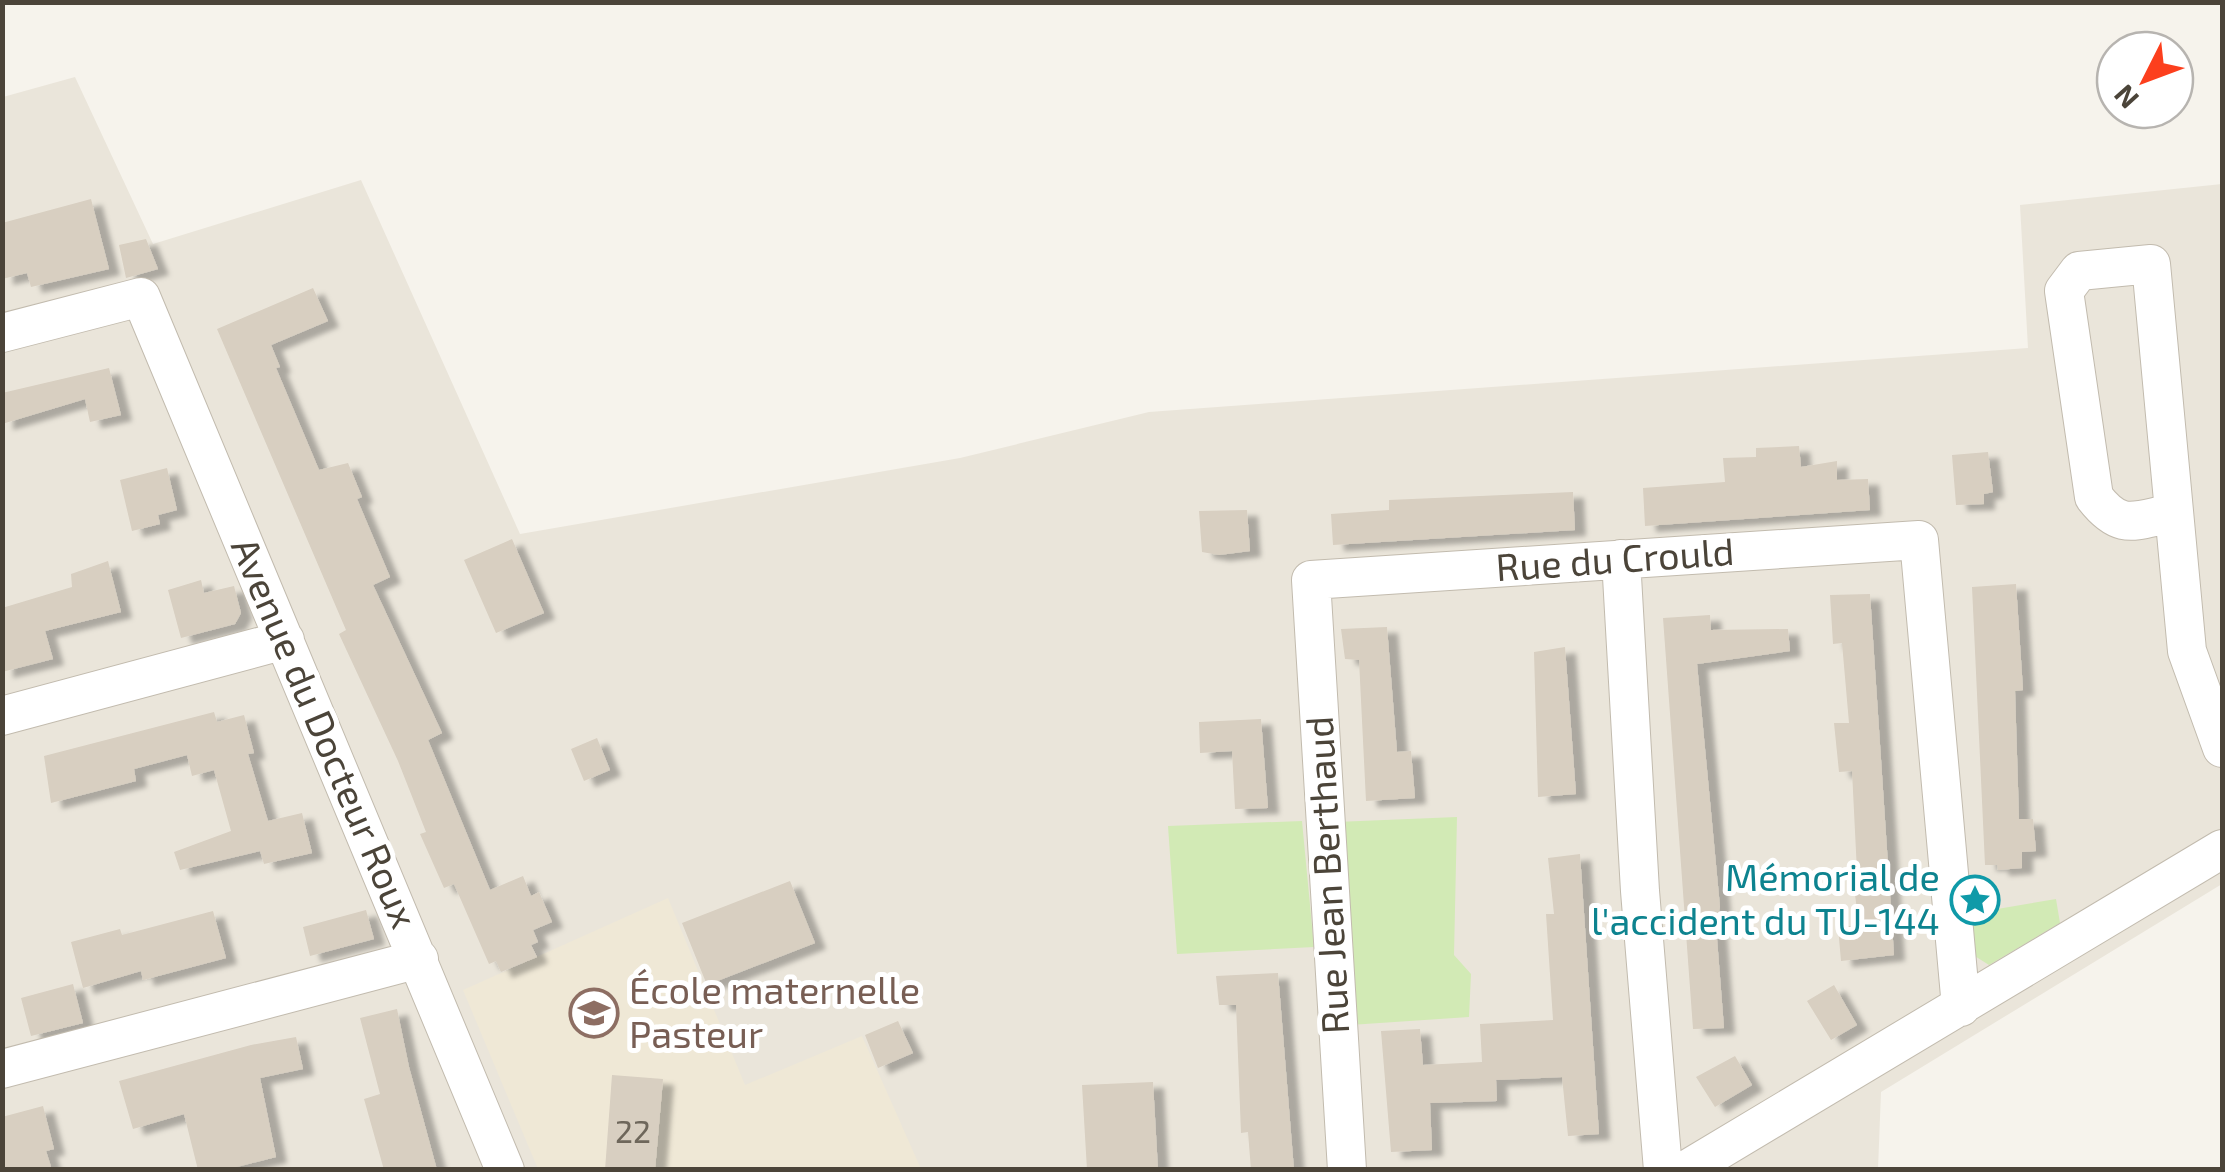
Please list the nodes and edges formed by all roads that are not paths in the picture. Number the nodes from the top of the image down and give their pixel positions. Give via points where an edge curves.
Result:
1 (2, 332) edge
2 (2174, 513) junction
3 (1621, 559) junction
4 (1311, 580) joint
5 (285, 640) junction
6 (2, 716) edge
7 (2222, 748) edge
8 (2222, 849) edge
9 (419, 959) junction
10 (1961, 1007) junction
11 (2, 1069) edge
12 (506, 1170) edge
13 (1347, 1170) edge
14 (1663, 1170) edge
15 (1686, 1170) edge

1 - 5 street, Avenue du Docteur Roux via 141,297
2 - 2 street via 2151,264 2079,271 2064,291 2094,497 2123,522
2 - 7 street via 2187,650
3 - 4 street, Rue du Crould
3 - 10 street, Rue du Crould via 1919,540
3 - 14 street
4 - 13 street, Rue Jean Berthaud
5 - 6 street
5 - 9 street, Avenue du Docteur Roux
8 - 10 street
9 - 11 street
9 - 12 street, Avenue du Docteur Roux
10 - 15 street

